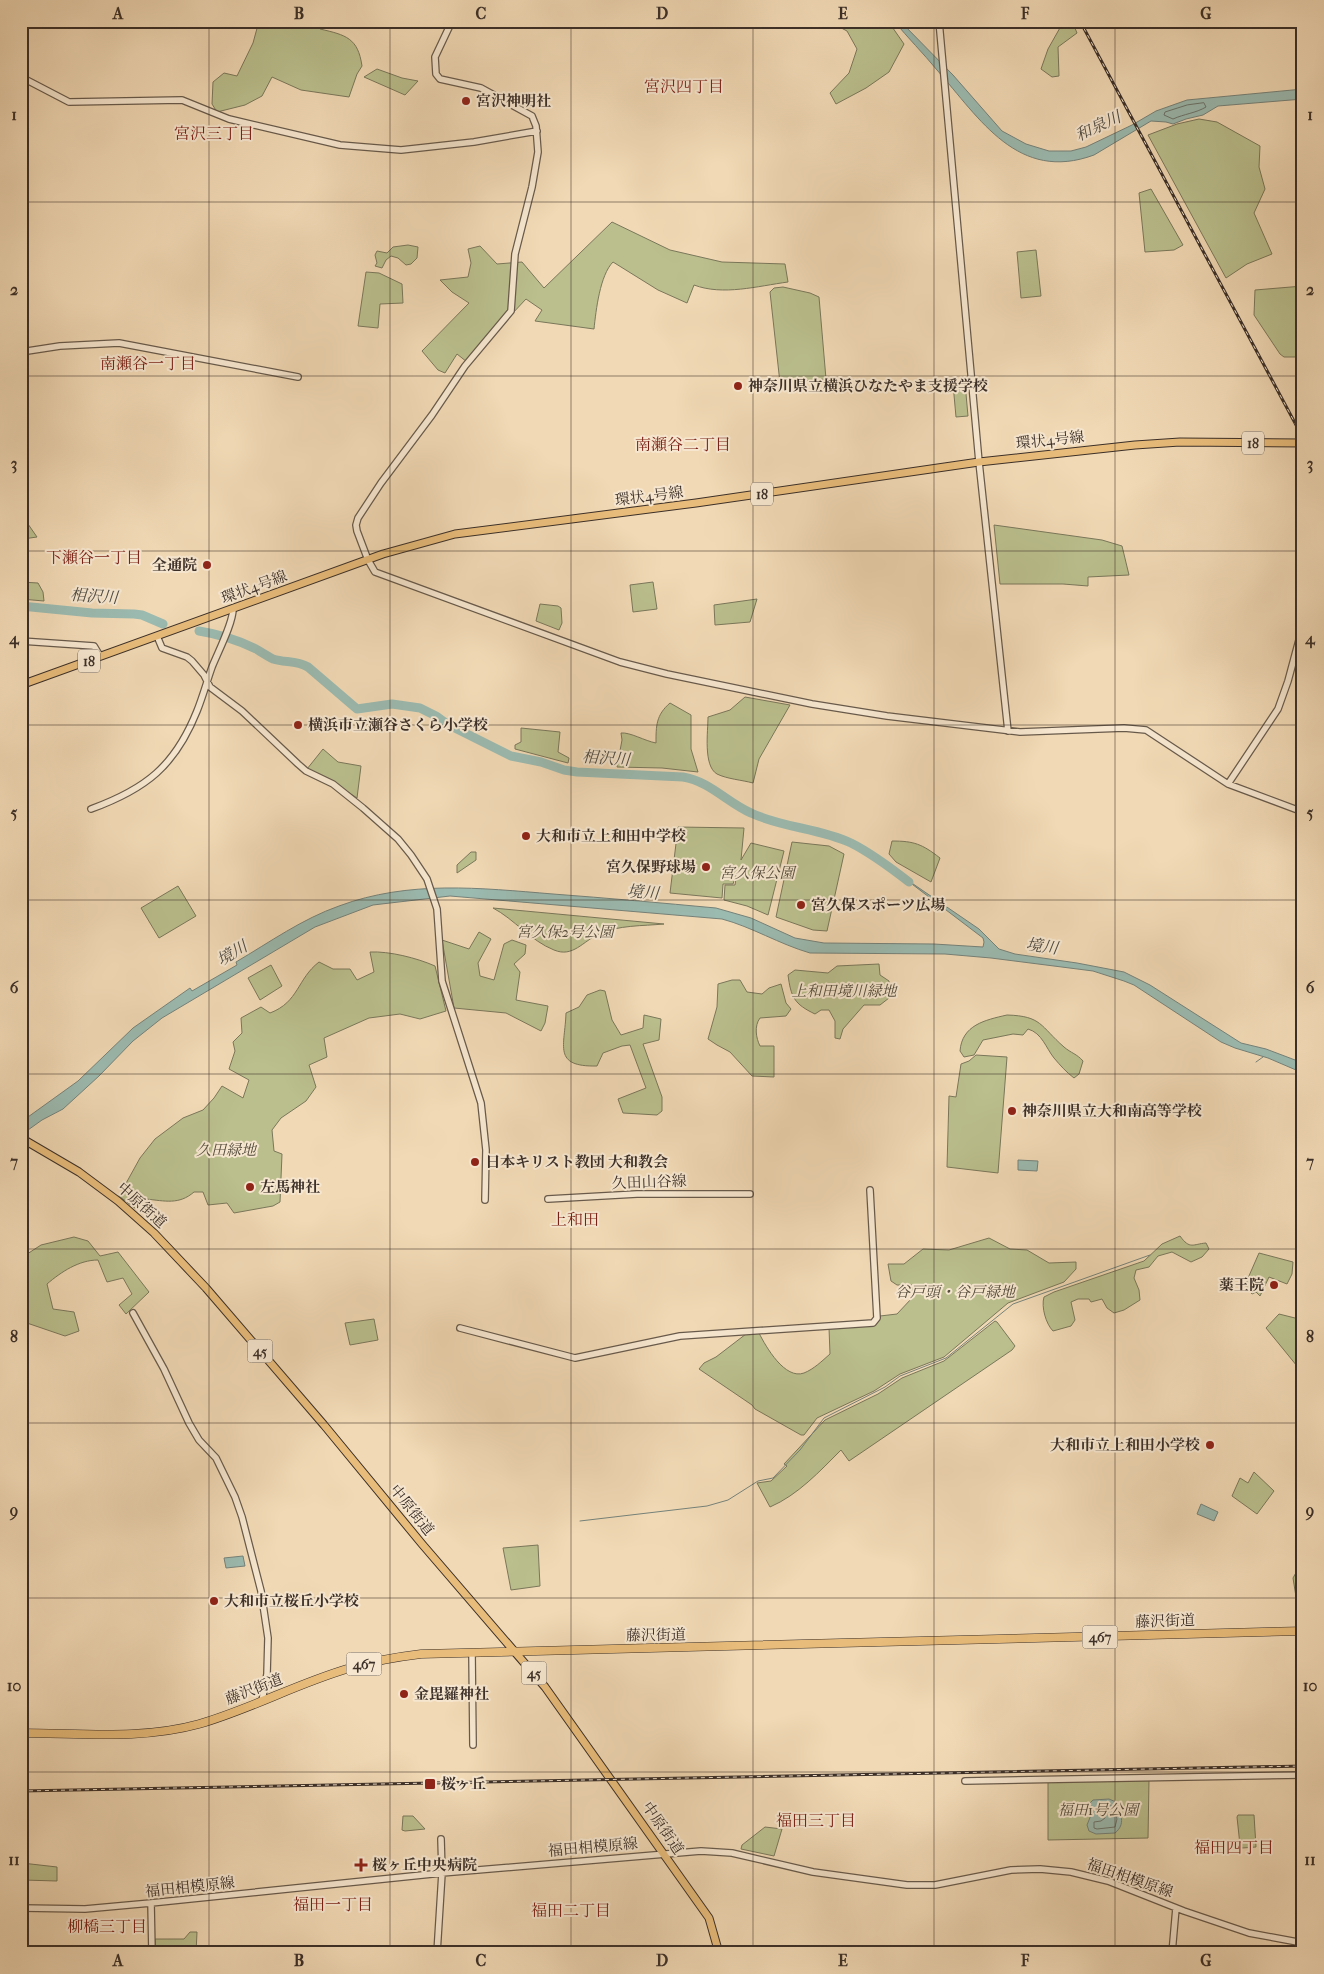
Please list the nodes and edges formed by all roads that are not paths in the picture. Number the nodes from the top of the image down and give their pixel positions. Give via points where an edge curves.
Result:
1 (452, 21) edge
2 (939, 21) edge
3 (21, 77) edge
4 (537, 131) junction
5 (21, 352) edge
6 (298, 377) dead end
7 (1303, 443) edge
8 (979, 462) junction
9 (368, 560) junction
10 (233, 609) junction
11 (1303, 625) edge
12 (157, 636) junction
13 (21, 641) edge
14 (100, 656) junction
15 (207, 682) junction
16 (21, 684) edge
17 (1008, 731) junction
18 (1228, 784) junction
19 (91, 809) dead end
20 (1303, 812) edge
21 (23, 1142) edge
22 (870, 1190) dead end
23 (750, 1194) dead end
24 (548, 1199) dead end
25 (485, 1200) dead end
26 (133, 1313) dead end
27 (460, 1328) dead end
28 (1303, 1631) edge
29 (516, 1652) junction
30 (472, 1653) junction
31 (262, 1701) junction
32 (21, 1733) edge
33 (473, 1745) dead end
34 (1303, 1775) edge
35 (965, 1781) dead end
36 (441, 1839) dead end
37 (664, 1853) junction
38 (442, 1873) junction
39 (151, 1903) junction
40 (21, 1908) edge
41 (1176, 1908) junction
42 (1303, 1943) edge
43 (152, 1953) edge
44 (437, 1953) edge
45 (719, 1953) edge
46 (1172, 1953) edge

1 - 4 street via 434,57 437,76 491,92 532,116
2 - 8 street
3 - 4 street via 69,102 182,100 229,119 340,146 401,150
4 - 9 street via 537,161 515,254 511,311 465,366 358,518 357,531
5 - 6 street via 119,343
7 - 8 main road, 環状4号線 / 18 via 1158,443
8 - 9 main road, 環状4号線 / 18 via 679,506 474,531 418,543
8 - 17 street
9 - 10 main road, 環状4号線 / 18
9 - 17 street via 375,572 637,667 812,704
10 - 12 main road, 環状4号線 / 18
10 - 15 street via 233,617
11 - 18 street via 1278,709
12 - 14 main road, 環状4号線 / 18
12 - 15 street via 162,648 187,657
13 - 14 street via 94,646
14 - 16 main road, 環状4号線 / 18
15 - 19 street via 191,724 164,767 133,790
15 - 25 street via 306,771 340,789 381,823 411,855 428,881 436,904 442,981 481,1104 486,1150
17 - 18 street via 1146,730
18 - 20 street
21 - 29 main road, 中原街道 / 45 via 79,1172 106,1191 185,1265
22 - 27 street via 877,1318 873,1323 680,1336 574,1358
23 - 24 street, 久田山谷線 via 637,1194
26 - 31 street via 189,1423 216,1458 242,1517 261,1591 268,1638
28 - 29 highway, 藤沢街道 / 467
29 - 30 highway, 藤沢街道 / 467
29 - 37 main road, 中原街道 / 45 via 545,1687
30 - 31 highway, 藤沢街道 / 467 via 420,1654 368,1663
30 - 33 street
31 - 32 highway, 藤沢街道 / 467 via 200,1724 167,1731
34 - 35 street
36 - 38 street
37 - 38 street, 福田相模原線
37 - 41 street, 福田相模原線 via 732,1853 813,1872 907,1885 936,1885 1011,1870 1054,1870 1108,1881
37 - 45 main road, 中原街道 / 45 via 709,1918
38 - 39 street, 福田相模原線
38 - 44 street
39 - 40 street, 福田相模原線 via 85,1909
39 - 43 street
41 - 42 street, 福田相模原線 via 1249,1933
41 - 46 street

